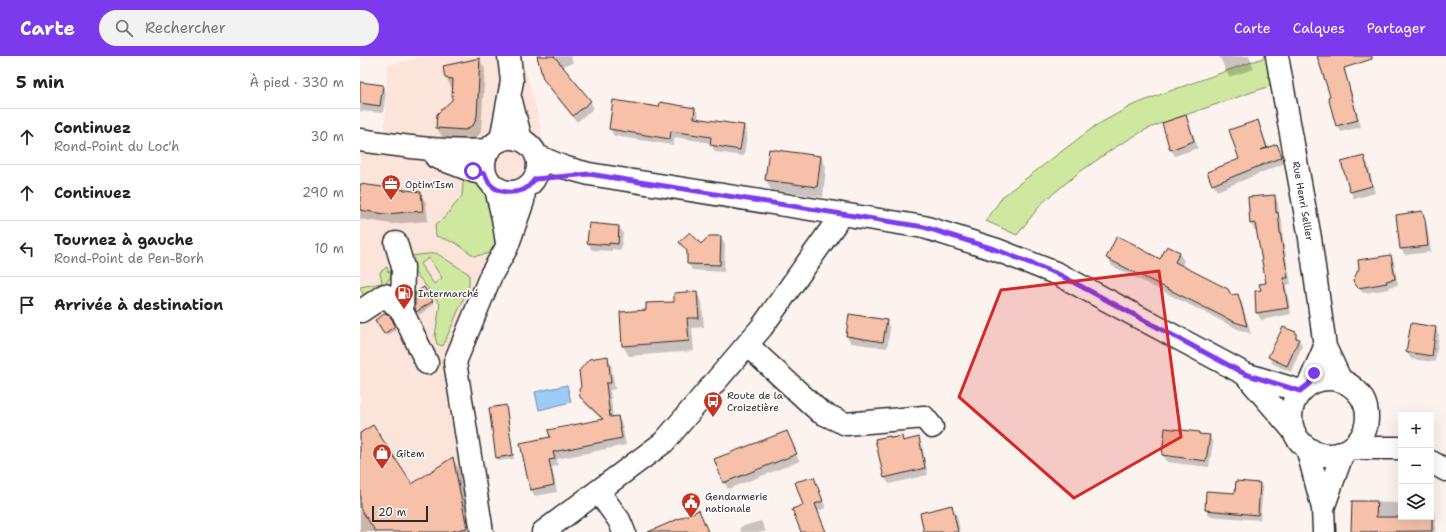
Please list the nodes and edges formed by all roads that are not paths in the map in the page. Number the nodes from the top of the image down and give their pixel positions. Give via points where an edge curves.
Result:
1 (509, 56) edge
2 (1277, 56) edge
3 (360, 140) edge
4 (503, 144) junction
5 (412, 147) junction
6 (537, 156) junction
7 (589, 174) junction
8 (491, 181) junction
9 (529, 185) junction
10 (840, 214) junction
11 (396, 243) dead end
12 (507, 247) junction
13 (361, 311) edge
14 (402, 311) junction
15 (746, 345) junction
16 (1324, 347) junction
17 (427, 363) dead end
18 (1245, 374) junction
19 (1341, 381) junction
20 (1305, 388) junction
21 (1367, 419) junction
22 (932, 428) dead end
23 (1293, 430) junction
24 (1398, 445) edge
25 (1398, 447) edge
26 (1307, 448) junction
27 (1347, 450) junction
28 (1434, 464) edge
29 (1446, 470) edge
30 (598, 491) junction
31 (1323, 508) junction
32 (482, 532) edge
33 (543, 532) edge
34 (624, 532) edge
35 (1324, 532) edge

1 - 4 main road via 512,81
2 - 16 main road, Rue Henri Sellier via 1310,238
3 - 5 main road
4 - 5 main road via 462,152
4 - 6 main road via 531,147
4 - 8 main road via 484,162
5 - 8 main road
6 - 7 main road
6 - 9 main road via 538,168
7 - 9 main road
7 - 10 main road
8 - 9 main road via 509,193
8 - 12 main road via 503,218
9 - 12 main road
10 - 15 main road via 762,328
10 - 18 main road via 924,227 1004,252 1058,274
11 - 14 main road via 402,267
12 - 32 main road via 491,275 455,362
13 - 14 main road via 384,295
14 - 17 main road
15 - 22 main road via 820,412 846,424 924,417
15 - 30 main road via 664,442
16 - 19 main road, Rue Henri Sellier
16 - 20 main road, Rue Henri Sellier
18 - 20 main road
18 - 23 main road
19 - 20 main road via 1324,379
19 - 21 main road via 1357,391 1365,406
20 - 23 main road via 1292,407
21 - 24 main road
21 - 27 main road via 1362,436
23 - 26 main road
25 - 27 main road
26 - 27 main road via 1323,454 1336,454
26 - 31 main road
27 - 31 main road
28 - 29 main road
30 - 33 main road
30 - 34 main road via 619,520
31 - 35 main road

